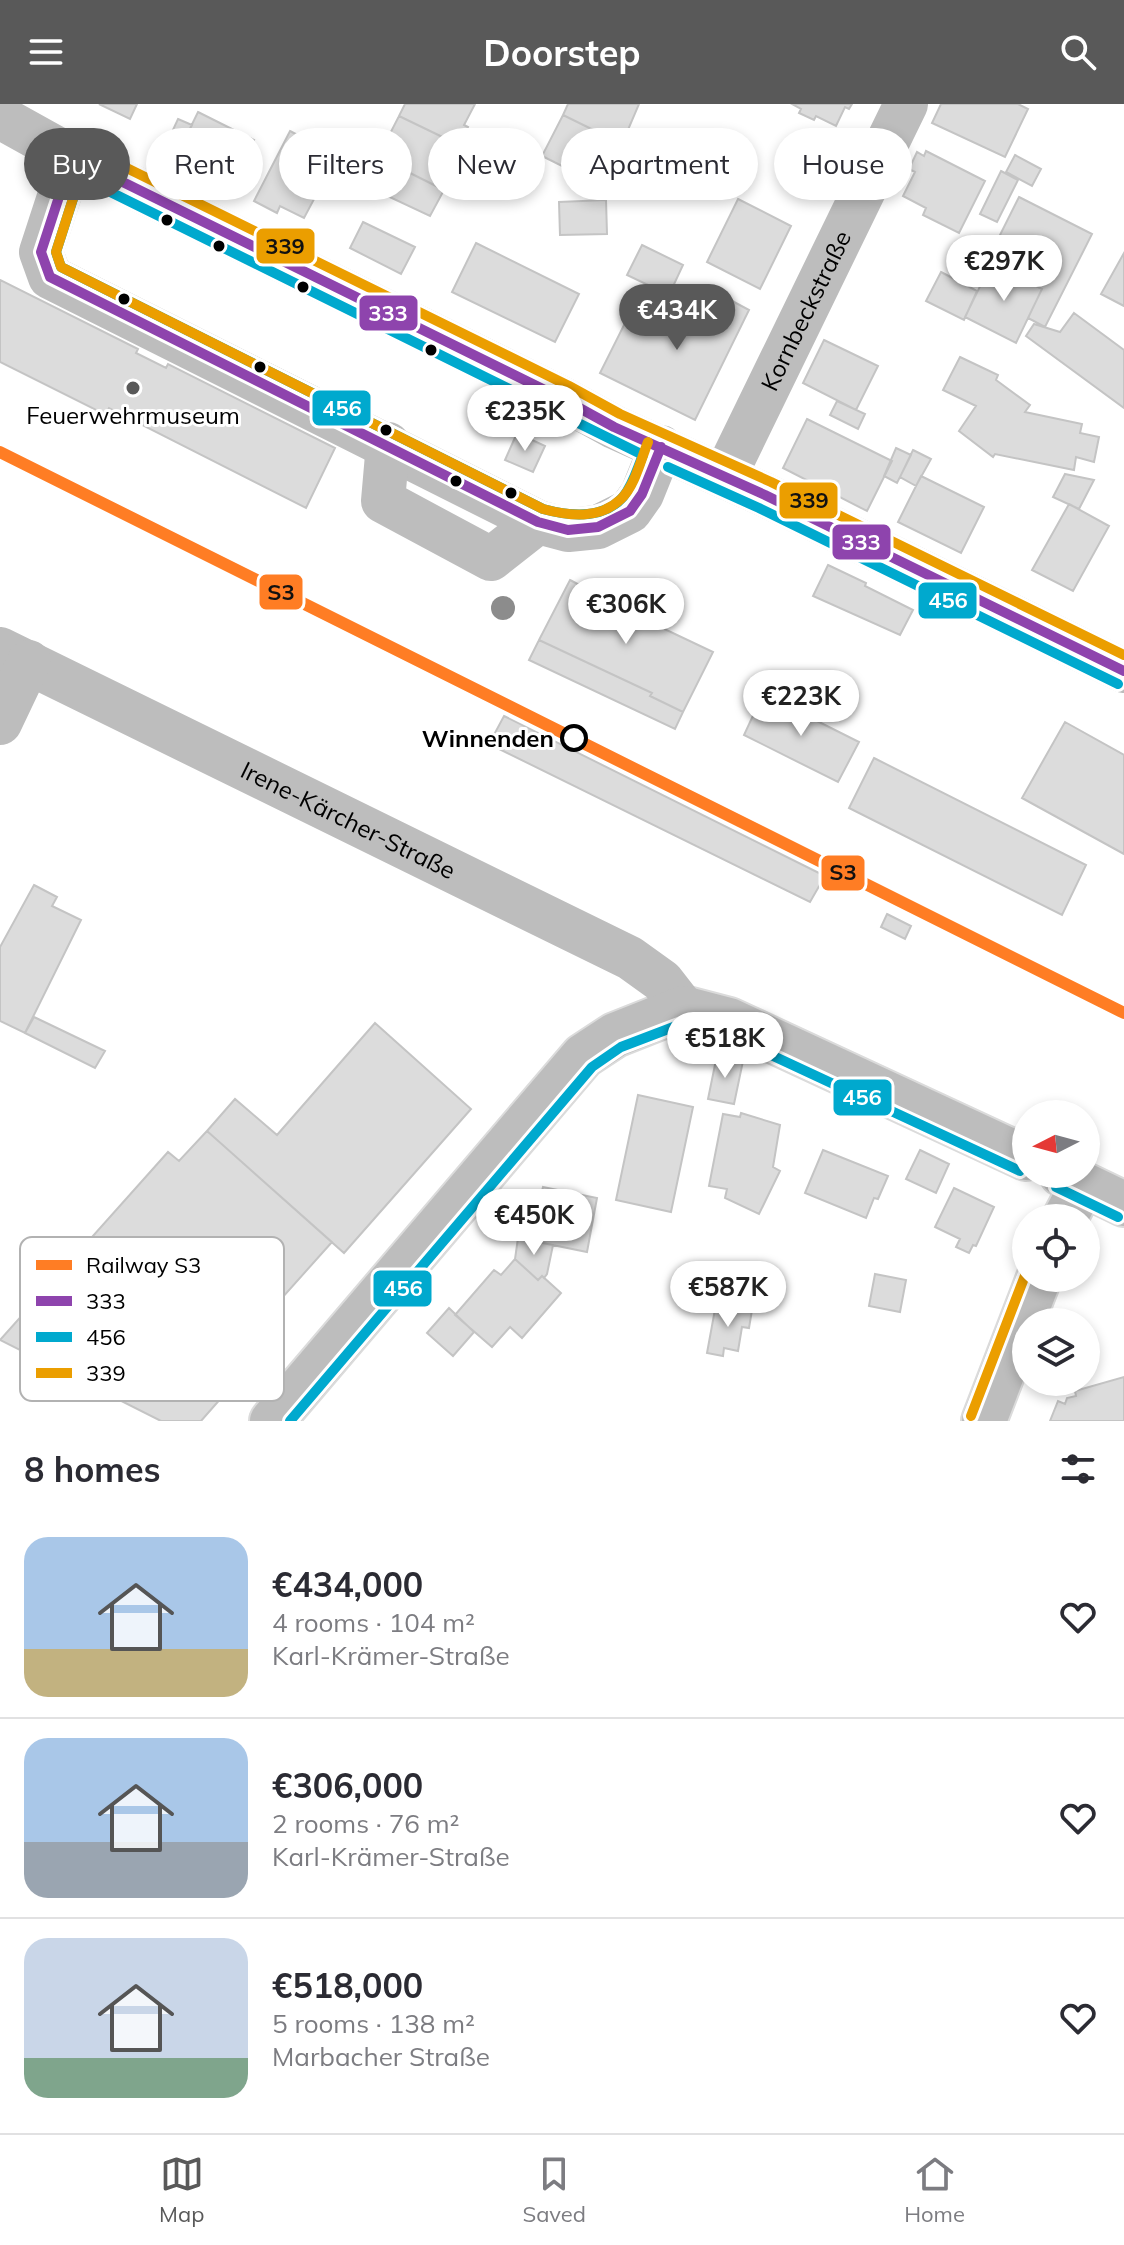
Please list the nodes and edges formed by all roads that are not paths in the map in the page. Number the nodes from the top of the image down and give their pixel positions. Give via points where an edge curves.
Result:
1 (906, 104) edge
2 (0, 117) edge
3 (24, 130) edge
4 (130, 186) edge
5 (58, 200) edge
6 (661, 447) junction
7 (725, 476) junction
8 (14, 656) edge
9 (1118, 656) edge
10 (0, 723) edge
11 (683, 1008) junction
12 (1012, 1151) edge
13 (1070, 1192) edge
14 (1124, 1204) edge
15 (1034, 1292) edge
16 (272, 1421) edge
17 (984, 1421) edge

1 - 7 street, Kornbeckstraße
2 - 3 street
4 - 6 street
5 - 6 street via 41,252 50,277 538,522 568,530 598,527 630,511
6 - 7 street
7 - 9 street via 953,589
8 - 10 street
8 - 11 street, Irene-Kärcher-Straße via 630,958 662,981
11 - 12 street via 729,1020
11 - 16 street via 615,1035 583,1056
13 - 14 street
15 - 17 street

